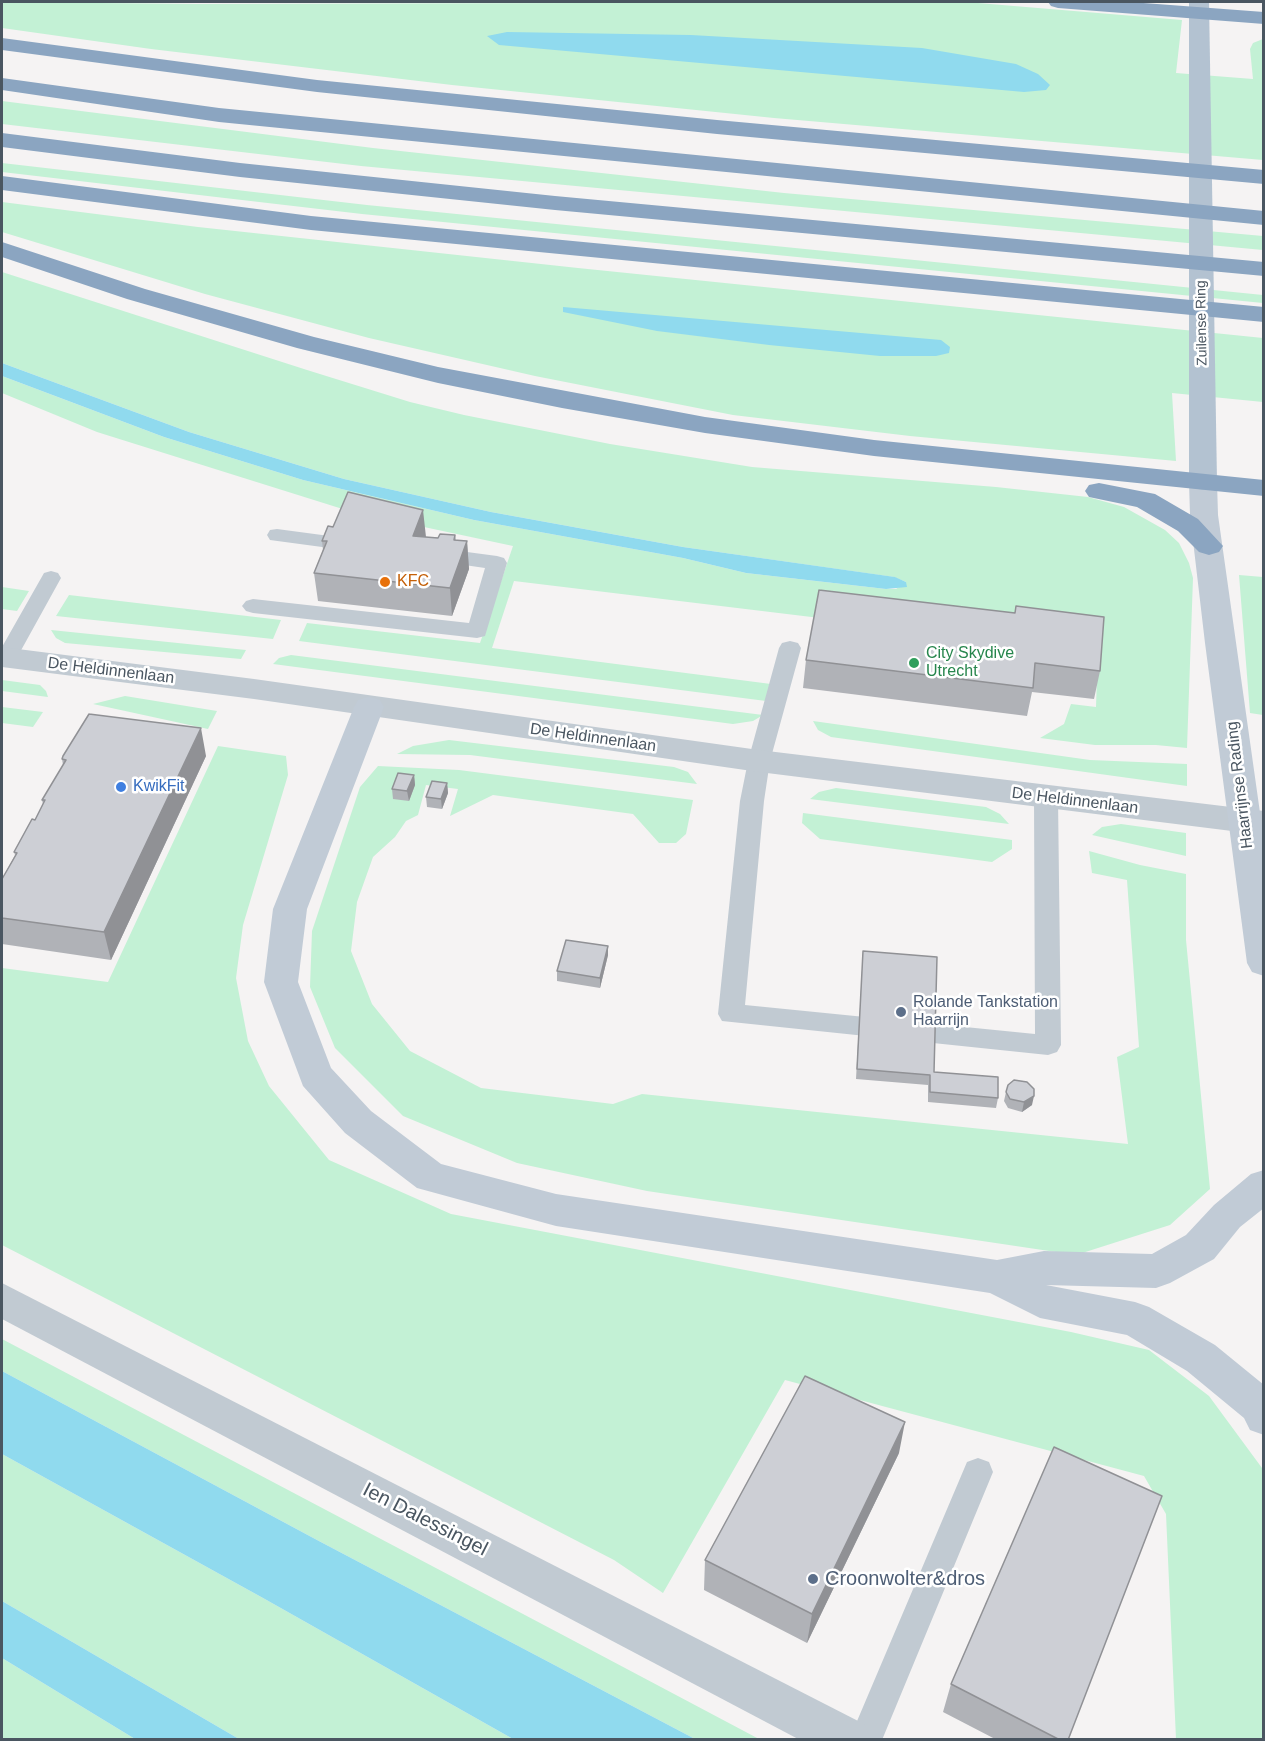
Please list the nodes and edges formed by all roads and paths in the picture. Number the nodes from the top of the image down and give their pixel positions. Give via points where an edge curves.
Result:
1 (1058, 2) edge
2 (1199, 7) edge
3 (1263, 18) edge
4 (2, 44) edge
5 (2, 84) edge
6 (2, 140) edge
7 (1263, 177) edge
8 (2, 183) edge
9 (1263, 218) edge
10 (2, 249) edge
11 (1263, 269) edge
12 (1263, 315) edge
13 (1061, 469) junction
14 (1203, 482) junction
15 (1263, 488) edge
16 (277, 535) dead end
17 (337, 543) edge
18 (1209, 546) junction
19 (423, 554) edge
20 (51, 578) dead end
21 (253, 606) dead end
22 (1220, 642) joint
23 (790, 648) dead end
24 (4, 658) edge
25 (369, 707) junction
26 (759, 761) junction
27 (1046, 798) junction
28 (1263, 823) edge
29 (1263, 963) edge
30 (1263, 1185) edge
31 (997, 1277) junction
32 (2, 1300) edge
33 (1263, 1417) edge
34 (978, 1472) dead end
35 (848, 1740) edge
36 (865, 1740) edge

1 - 2 highway
2 - 3 highway
2 - 14 main road, Zuilense Ring
4 - 7 highway via 329,87 717,128
5 - 9 highway via 231,116 586,154
6 - 11 highway via 240,170 532,200
8 - 12 highway via 312,222
10 - 13 highway via 136,294 306,343 438,375 705,425
13 - 14 highway
13 - 18 highway via 1099,491 1145,500 1165,510
14 - 15 highway
14 - 18 main road, Zuilense Ring
16 - 17 lane
18 - 22 main road, Zuilense Ring
19 - 21 lane via 497,563 477,632
20 - 24 lane
22 - 29 main road, Haarrijnse Rading
23 - 26 lane
24 - 25 street, De Heldinnenlaan
25 - 26 street, De Heldinnenlaan
25 - 31 main road via 290,909 281,982 316,1076 358,1122 430,1177 556,1210
26 - 27 street, De Heldinnenlaan
26 - 27 lane via 731,1014 1048,1045
27 - 28 street, De Heldinnenlaan
30 - 31 main road via 1227,1216 1200,1247 1156,1271 1044,1268
31 - 33 main road via 1040,1301 1135,1319 1201,1358 1258,1405
32 - 35 street, Ien Dalessingel
34 - 36 lane

